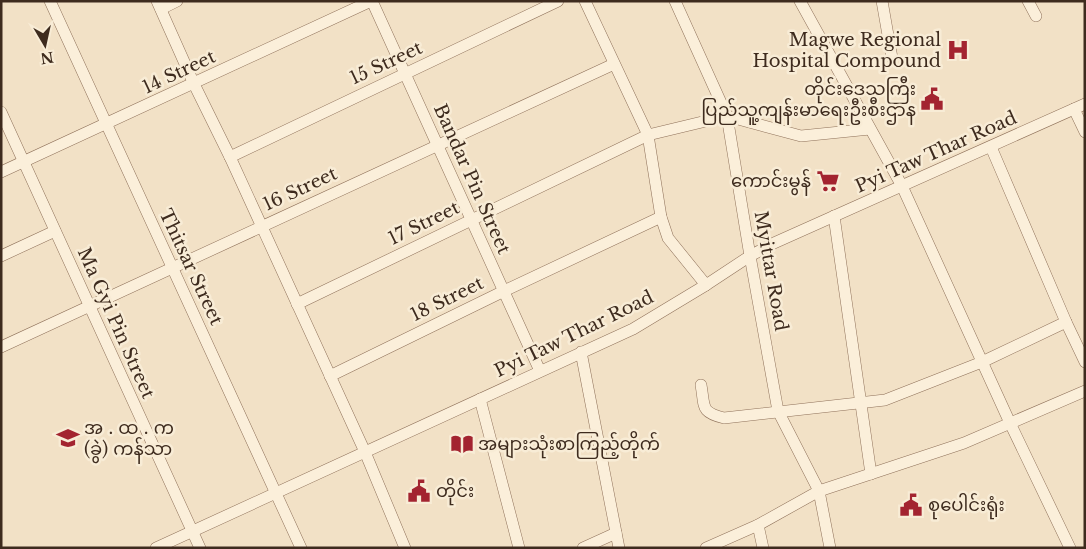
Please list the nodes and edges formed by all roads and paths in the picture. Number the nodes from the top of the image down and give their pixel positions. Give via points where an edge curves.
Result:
1 (50, 1) edge
2 (178, 1) edge
3 (371, 1) edge
4 (558, 1) edge
5 (585, 1) edge
6 (675, 1) edge
7 (800, 1) edge
8 (882, 1) edge
9 (1028, 1) edge
10 (159, 5) edge
11 (1036, 16) dead end
12 (892, 58) dead end
13 (614, 64) junction
14 (405, 74) junction
15 (194, 84) junction
16 (1085, 104) edge
17 (1074, 109) junction
18 (1, 112) edge
19 (727, 116) junction
20 (107, 124) junction
21 (870, 128) junction
22 (1085, 132) edge
23 (648, 135) junction
24 (437, 145) junction
25 (991, 147) junction
26 (230, 157) junction
27 (24, 162) junction
28 (1, 172) edge
29 (902, 186) junction
30 (834, 216) junction
31 (661, 217) junction
32 (471, 220) junction
33 (262, 226) junction
34 (55, 231) junction
35 (1, 256) edge
36 (750, 256) junction
37 (172, 268) junction
38 (706, 285) junction
39 (504, 291) junction
40 (297, 304) junction
41 (90, 306) junction
42 (1066, 322) junction
43 (1, 347) edge
44 (581, 352) junction
45 (982, 362) junction
46 (1085, 362) edge
47 (540, 371) junction
48 (330, 376) junction
49 (701, 385) dead end
50 (1085, 391) edge
51 (480, 399) junction
52 (862, 403) junction
53 (778, 412) junction
54 (1010, 423) junction
55 (364, 452) junction
56 (871, 474) junction
57 (819, 491) junction
58 (275, 493) junction
59 (758, 525) junction
60 (192, 531) junction
61 (616, 533) junction
62 (156, 548) edge
63 (200, 548) edge
64 (301, 548) edge
65 (405, 548) edge
66 (519, 548) edge
67 (583, 548) edge
68 (619, 548) edge
69 (706, 548) edge
70 (763, 548) edge
71 (830, 548) edge
72 (1070, 548) edge

1 - 20 street, Thitsar Street
2 - 10 street
3 - 14 street, Bandar Pin Street
3 - 15 street, 14 Street
4 - 14 street, 15 Street
5 - 13 street
6 - 19 street, Myittar Road
7 - 21 street
8 - 12 street
9 - 11 street
10 - 15 street
13 - 23 street
13 - 24 street, 16 Street
14 - 24 street, Bandar Pin Street
14 - 26 street, 15 Street
15 - 20 street, 14 Street
15 - 26 street
16 - 17 street, Pyi Taw Thar Road
17 - 22 street
17 - 25 street, Pyi Taw Thar Road
18 - 27 street, Ma Gyi Pin Street
19 - 21 street via 801,136
19 - 23 street, 17 Street
19 - 36 street, Myittar Road
20 - 27 street, 14 Street
20 - 37 street, Thitsar Street
21 - 29 street
23 - 31 street
23 - 32 street, 17 Street
24 - 32 street, Bandar Pin Street
24 - 33 street, 16 Street
25 - 29 street, Pyi Taw Thar Road
25 - 42 street
26 - 33 street
27 - 28 street, 14 Street
27 - 34 street, Ma Gyi Pin Street
29 - 30 street, Pyi Taw Thar Road
29 - 45 street
30 - 36 street, Pyi Taw Thar Road
30 - 52 street
31 - 38 street via 668,238
31 - 39 street, 18 Street
32 - 39 street, Bandar Pin Street
32 - 40 street, 17 Street
33 - 37 street, 16 Street
33 - 40 street
34 - 35 street
34 - 41 street, Ma Gyi Pin Street
36 - 38 street, Pyi Taw Thar Road
36 - 53 street, Myittar Road
37 - 41 street, 16 Street
37 - 58 street, Thitsar Street
38 - 44 street, Pyi Taw Thar Road via 633,329
39 - 47 street, Bandar Pin Street
39 - 48 street, 18 Street
40 - 48 street
41 - 43 street, 16 Street
41 - 60 street, Ma Gyi Pin Street
42 - 45 street
42 - 46 street
44 - 47 street, Pyi Taw Thar Road
44 - 61 street
45 - 52 street via 885,400
45 - 54 street
47 - 51 street, Pyi Taw Thar Road
48 - 55 street
49 - 53 street via 706,410 711,414 724,418
50 - 54 street
51 - 55 street, Pyi Taw Thar Road
51 - 66 street
52 - 53 street
52 - 56 street
53 - 57 street, Myittar Road
54 - 56 street via 964,443
54 - 72 street
55 - 58 street, Pyi Taw Thar Road
55 - 65 street
56 - 57 street
57 - 59 street
57 - 71 street, Myittar Road
58 - 60 street, Pyi Taw Thar Road
58 - 64 street, Thitsar Street
59 - 69 street
59 - 70 street
60 - 62 street, Pyi Taw Thar Road
60 - 63 street, Ma Gyi Pin Street
61 - 67 street
61 - 68 street

